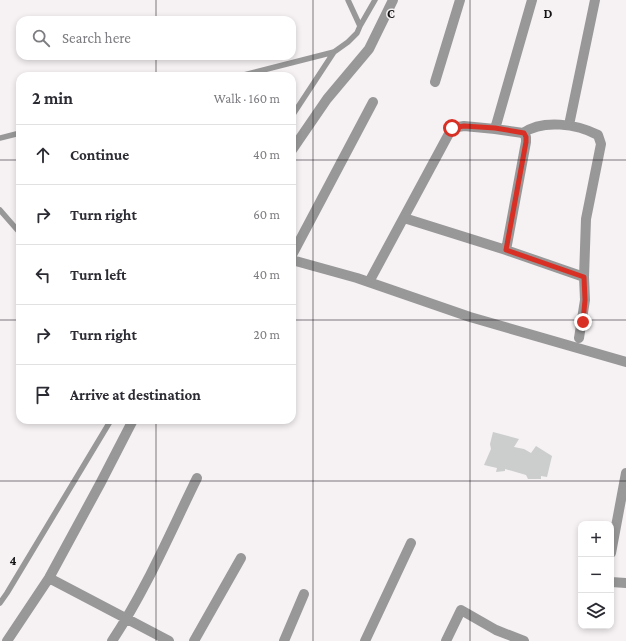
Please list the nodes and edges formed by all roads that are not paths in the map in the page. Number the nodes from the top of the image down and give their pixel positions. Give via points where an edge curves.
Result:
1 (348, 0) edge
2 (375, 0) edge
3 (393, 0) edge
4 (460, 0) edge
5 (532, 0) edge
6 (595, 0) edge
7 (360, 26) junction
8 (334, 52) junction
9 (256, 72) edge
10 (435, 82) dead end
11 (373, 102) dead end
12 (296, 110) edge
13 (569, 125) junction
14 (495, 128) junction
15 (524, 133) junction
16 (16, 134) edge
17 (0, 138) edge
18 (296, 144) edge
19 (0, 210) edge
20 (404, 218) junction
21 (16, 229) edge
22 (296, 247) edge
23 (506, 250) junction
24 (296, 261) edge
25 (584, 277) junction
26 (369, 282) junction
27 (579, 338) dead end
28 (626, 362) edge
29 (109, 424) edge
30 (131, 424) edge
31 (626, 472) edge
32 (197, 478) dead end
33 (614, 537) edge
34 (412, 543) dead end
35 (240, 558) dead end
36 (49, 578) junction
37 (614, 582) edge
38 (626, 583) edge
39 (304, 594) dead end
40 (0, 603) edge
41 (126, 619) junction
42 (524, 640) edge
43 (7, 641) edge
44 (112, 641) edge
45 (170, 641) edge
46 (194, 641) edge
47 (284, 641) edge
48 (365, 641) edge
49 (446, 641) edge

1 - 7 lane
2 - 7 lane
3 - 18 street via 369,49 327,99
4 - 10 street
5 - 14 street
6 - 13 street
7 - 8 lane via 348,42
8 - 9 lane
8 - 12 lane
11 - 22 street
13 - 15 street via 541,125
13 - 25 street via 598,134 601,144 586,219
14 - 15 street
14 - 20 street via 452,128
15 - 23 street via 526,142
16 - 17 lane
19 - 21 lane
20 - 23 street
20 - 26 street
23 - 25 street
24 - 26 street
25 - 27 street via 585,300
26 - 28 street via 470,317
29 - 40 lane
30 - 36 street
31 - 33 street
32 - 41 street via 148,581
34 - 48 street
35 - 46 street
36 - 41 street
36 - 43 street
37 - 38 street
39 - 47 street
41 - 44 street
41 - 45 street
42 - 49 street via 496,630 461,610

